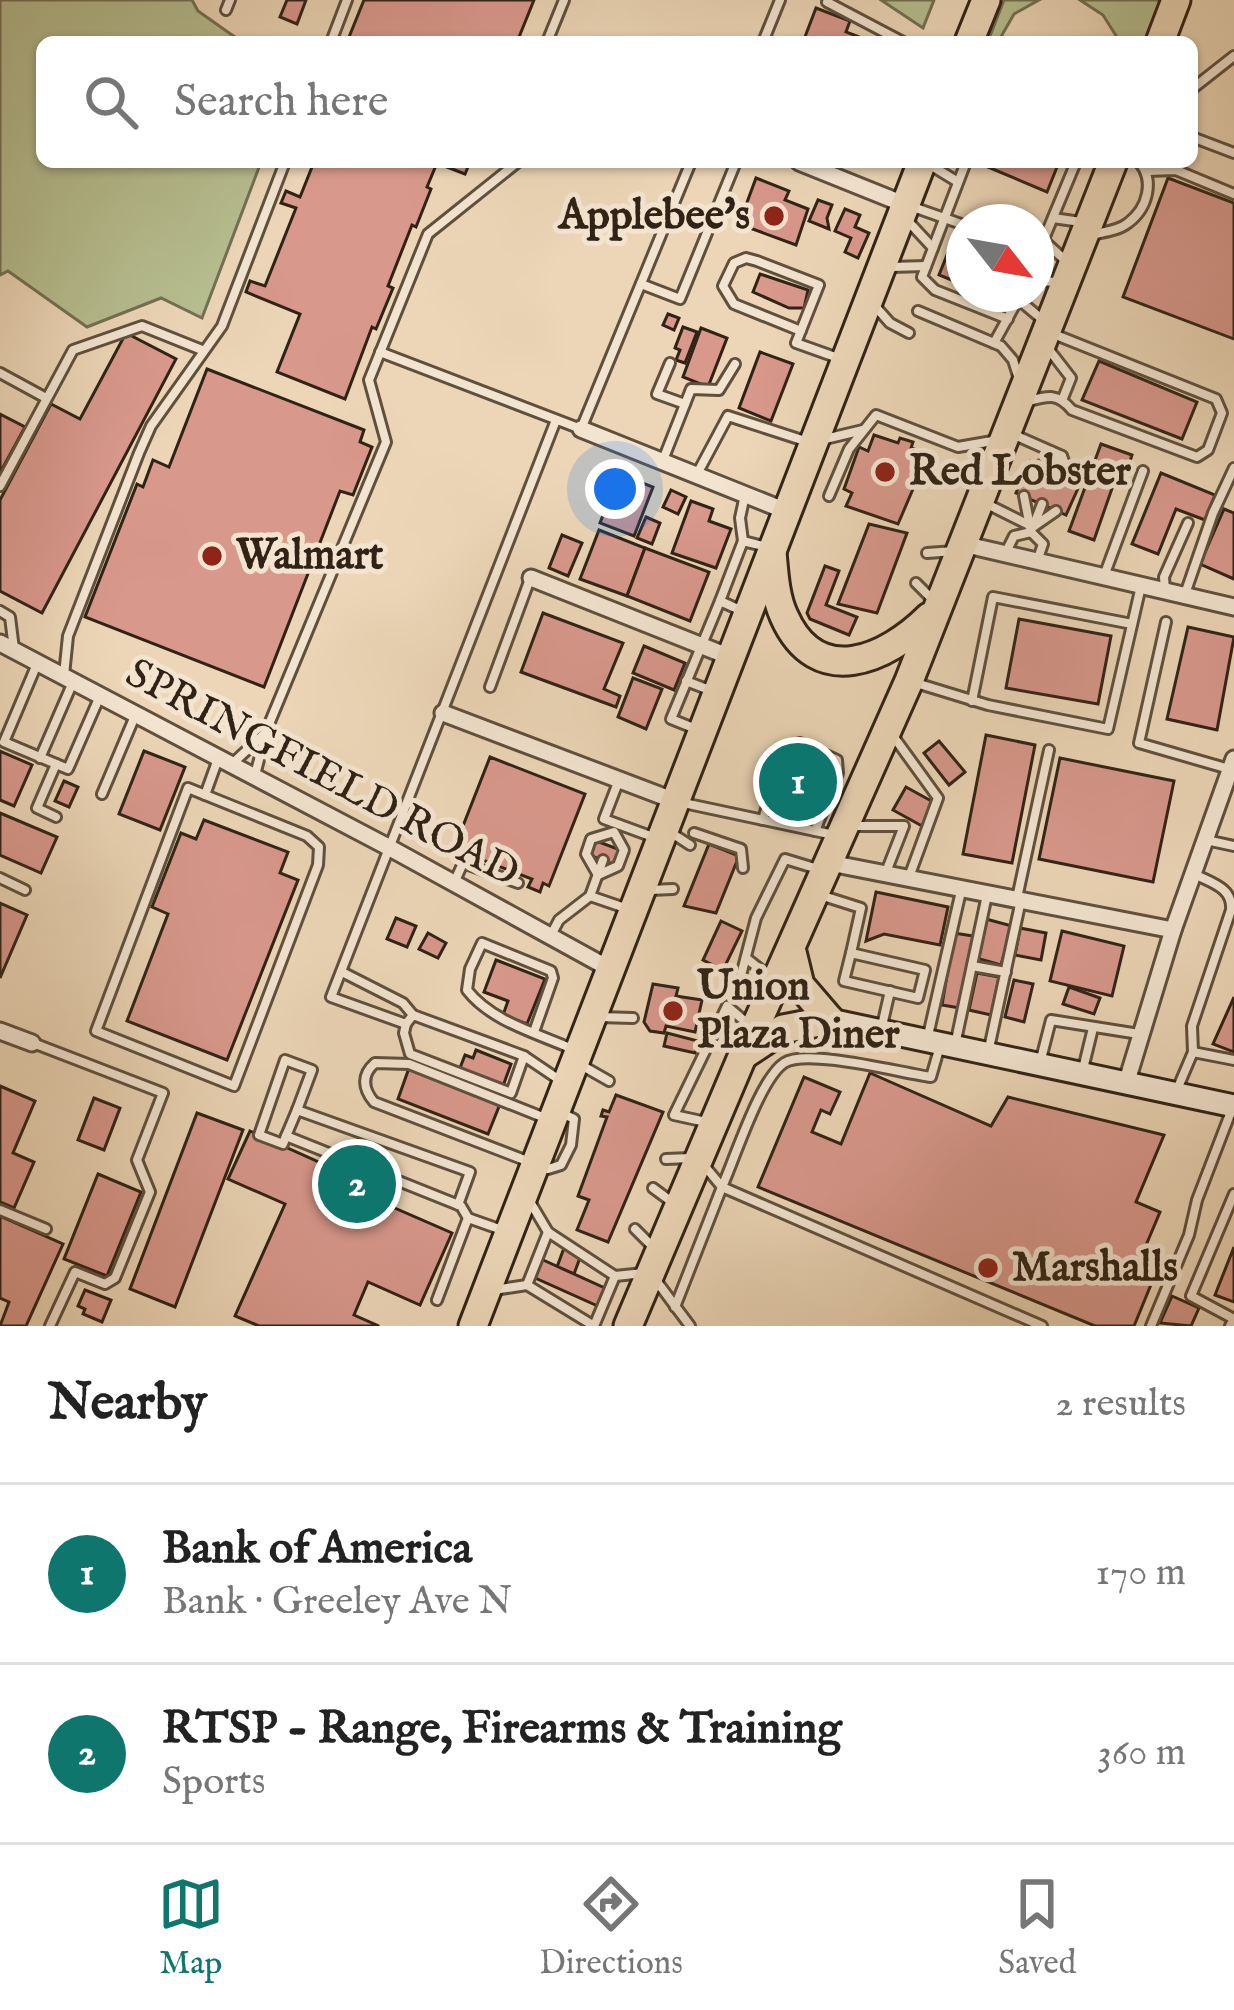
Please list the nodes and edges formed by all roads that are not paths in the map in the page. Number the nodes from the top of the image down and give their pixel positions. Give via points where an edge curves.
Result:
1 (347, 0) edge
2 (564, 0) edge
3 (780, 0) edge
4 (986, 0) edge
5 (1176, 0) edge
6 (827, 2) edge
7 (333, 36) edge
8 (549, 36) edge
9 (765, 36) edge
10 (892, 36) edge
11 (971, 36) edge
12 (1162, 36) edge
13 (1234, 56) edge
14 (1198, 83) edge
15 (1198, 139) edge
16 (1234, 153) edge
17 (283, 168) edge
18 (510, 168) edge
19 (689, 168) edge
20 (734, 168) edge
21 (812, 168) edge
22 (921, 168) edge
23 (934, 168) edge
24 (964, 168) edge
25 (1074, 168) edge
26 (1111, 168) edge
27 (1144, 168) edge
28 (1147, 171) junction
29 (958, 182) junction
30 (1068, 183) junction
31 (1234, 194) edge
32 (1100, 196) junction
33 (904, 209) junction
34 (1054, 216) edge
35 (944, 218) junction
36 (1054, 218) edge
37 (1086, 231) junction
38 (933, 248) junction
39 (1054, 255) edge
40 (926, 266) junction
41 (882, 267) junction
42 (1068, 275) junction
43 (1054, 277) edge
44 (641, 284) junction
45 (869, 299) junction
46 (918, 311) dead end
47 (1012, 312) edge
48 (1031, 312) edge
49 (1008, 319) junction
50 (801, 331) junction
51 (1046, 331) junction
52 (909, 334) dead end
53 (994, 343) junction
54 (202, 350) junction
55 (380, 352) junction
56 (845, 361) junction
57 (670, 363) dead end
58 (735, 364) dead end
59 (0, 374) edge
60 (47, 398) junction
61 (1020, 398) junction
62 (1063, 398) junction
63 (685, 404) junction
64 (556, 420) junction
65 (581, 430) junction
66 (863, 430) junction
67 (1006, 435) junction
68 (813, 444) junction
69 (1062, 456) junction
70 (663, 462) junction
71 (1039, 466) dead end
72 (1234, 468) edge
73 (1143, 471) dead end
74 (1056, 473) dead end
75 (697, 475) junction
76 (1071, 480) dead end
77 (0, 486) edge
78 (1223, 492) junction
79 (745, 495) junction
80 (830, 496) dead end
81 (1024, 496) dead end
82 (1234, 496) edge
83 (980, 501) junction
84 (1042, 504) dead end
85 (786, 511) junction
86 (1056, 511) dead end
87 (1188, 523) dead end
88 (1032, 529) junction
89 (743, 541) junction
90 (772, 548) junction
91 (962, 548) junction
92 (927, 553) dead end
93 (1004, 555) junction
94 (1037, 562) junction
95 (531, 578) joint
96 (1104, 578) junction
97 (916, 583) dead end
98 (1141, 586) junction
99 (1165, 591) junction
100 (1185, 596) junction
101 (720, 602) junction
102 (939, 606) junction
103 (1234, 607) edge
104 (0, 611) edge
105 (746, 613) junction
106 (1166, 622) dead end
107 (1132, 624) junction
108 (700, 645) junction
109 (7, 647) edge
110 (730, 657) junction
111 (37, 663) junction
112 (68, 679) junction
113 (686, 681) junction
114 (909, 681) junction
115 (490, 687) dead end
116 (716, 693) junction
117 (100, 696) junction
118 (972, 700) junction
119 (443, 713) junction
120 (135, 715) junction
121 (267, 729) junction
122 (701, 730) junction
123 (889, 730) junction
124 (1049, 750) dead end
125 (784, 757) dead end
126 (40, 758) junction
127 (225, 761) junction
128 (56, 764) junction
129 (1232, 765) edge
130 (255, 776) junction
131 (620, 779) junction
132 (772, 787) dead end
133 (102, 794) dead end
134 (205, 795) junction
135 (675, 801) junction
136 (56, 817) dead end
137 (764, 820) junction
138 (616, 828) junction
139 (694, 833) dead end
140 (662, 834) junction
141 (1205, 840) junction
142 (609, 845) dead end
143 (690, 845) dead end
144 (1234, 846) edge
145 (390, 848) junction
146 (829, 853) junction
147 (603, 860) dead end
148 (743, 868) dead end
149 (886, 874) junction
150 (1193, 874) junction
151 (598, 875) junction
152 (0, 878) edge
153 (908, 878) junction
154 (454, 883) junction
155 (518, 883) dead end
156 (673, 889) dead end
157 (962, 889) junction
158 (25, 890) dead end
159 (987, 893) junction
160 (590, 896) junction
161 (1019, 900) junction
162 (636, 901) junction
163 (1173, 930) junction
164 (550, 936) junction
165 (790, 948) junction
166 (851, 953) junction
167 (746, 958) junction
168 (972, 966) junction
169 (610, 969) junction
170 (342, 972) junction
171 (1006, 972) junction
172 (740, 979) dead end
173 (776, 981) junction
174 (890, 991) junction
175 (413, 1015) junction
176 (592, 1017) junction
177 (633, 1018) dead end
178 (830, 1020) junction
179 (406, 1024) junction
180 (1093, 1028) junction
181 (754, 1030) junction
182 (0, 1031) edge
183 (881, 1031) junction
184 (534, 1032) junction
185 (1141, 1034) junction
186 (32, 1042) joint
187 (940, 1044) junction
188 (1192, 1052) junction
189 (988, 1055) junction
190 (524, 1056) junction
191 (742, 1057) junction
192 (1234, 1060) edge
193 (1040, 1066) junction
194 (1082, 1075) junction
195 (609, 1081) dead end
196 (1126, 1084) junction
197 (566, 1086) junction
198 (1176, 1094) junction
199 (1233, 1106) edge
200 (297, 1110) junction
201 (713, 1123) junction
202 (286, 1136) junction
203 (698, 1157) junction
204 (665, 1159) dead end
205 (535, 1165) junction
206 (722, 1187) junction
207 (653, 1188) dead end
208 (525, 1192) junction
209 (1234, 1194) edge
210 (458, 1204) junction
211 (678, 1206) junction
212 (0, 1210) edge
213 (469, 1218) junction
214 (46, 1229) dead end
215 (635, 1229) dead end
216 (548, 1232) junction
217 (509, 1233) junction
218 (654, 1262) junction
219 (615, 1276) junction
220 (527, 1285) junction
221 (437, 1300) dead end
222 (674, 1308) junction
223 (480, 1313) edge
224 (632, 1324) edge
225 (50, 1326) edge
226 (594, 1326) edge
227 (690, 1326) edge
228 (1042, 1326) edge
229 (1150, 1326) edge
230 (1230, 1326) edge

1 - 7 lane
2 - 8 lane
3 - 9 lane
4 - 11 highway
5 - 12 highway
6 - 10 lane
13 - 14 lane
15 - 16 lane
17 - 54 lane via 222,326
18 - 55 lane via 428,234
19 - 44 lane
20 - 44 lane via 680,299
21 - 33 street
22 - 33 highway
23 - 29 lane
24 - 29 lane
25 - 30 lane
26 - 32 highway
27 - 28 lane
28 - 31 lane via 1176,170
28 - 37 lane via 1149,185 1130,221
29 - 35 lane
30 - 32 lane
30 - 34 lane
32 - 37 highway
33 - 35 lane
33 - 38 lane
33 - 41 highway
35 - 38 lane
36 - 37 lane
37 - 42 highway
38 - 40 lane
39 - 42 lane
40 - 41 lane
40 - 49 lane via 926,285
41 - 45 highway
42 - 43 lane
42 - 51 highway
44 - 65 lane
45 - 52 lane
45 - 56 highway
46 - 53 lane
47 - 49 lane
48 - 51 lane
49 - 53 lane
50 - 50 lane via 819,285 746,259 734,263 723,286 734,304
50 - 56 lane via 796,343
51 - 61 highway
51 - 62 lane via 1071,378
51 - 62 lane via 1216,399 1222,413 1208,450 1197,457 1072,410
53 - 61 lane via 1013,359
54 - 60 lane via 132,326 73,350
54 - 112 lane via 139,453 68,636
55 - 64 lane
55 - 121 lane via 369,380 386,442
56 - 68 highway
57 - 63 lane via 657,394
58 - 63 lane via 719,389 691,389
59 - 60 lane
60 - 77 lane
61 - 62 lane
61 - 67 highway
63 - 70 lane
64 - 65 lane
64 - 119 lane
65 - 70 street
66 - 67 lane via 876,415 952,445 975,447
66 - 68 lane
66 - 80 lane
67 - 69 lane
67 - 83 highway
68 - 75 lane via 728,416
68 - 85 highway
69 - 71 lane
69 - 74 lane
69 - 76 lane
70 - 75 street
72 - 78 lane
73 - 96 lane
75 - 79 street
78 - 82 lane
78 - 100 lane
79 - 85 street
79 - 89 lane
81 - 88 lane
83 - 88 lane
83 - 91 highway
84 - 88 lane
85 - 90 highway
86 - 88 lane
87 - 99 lane
88 - 93 lane via 1014,536
88 - 94 lane via 1043,544
89 - 90 lane
89 - 101 lane
90 - 102 highway via 783,615 822,655 878,656
90 - 105 highway
91 - 92 lane
91 - 93 street
91 - 102 highway
93 - 94 street
94 - 96 street
95 - 108 street
95 - 115 lane
96 - 98 street
97 - 102 lane
98 - 99 street
98 - 107 lane
99 - 100 street
100 - 103 street
101 - 105 lane
101 - 108 lane
102 - 114 highway
104 - 109 lane via 10,616
105 - 110 highway
106 - 129 lane via 1139,743
107 - 118 lane via 993,597
107 - 118 lane via 1108,729
108 - 110 street
108 - 113 lane
109 - 111 street, SPRINGFIELD ROAD
110 - 116 highway
111 - 112 street, SPRINGFIELD ROAD
111 - 126 lane via 4,742
112 - 117 street, SPRINGFIELD ROAD
112 - 126 lane
113 - 116 lane
113 - 122 lane via 671,719
114 - 118 lane
114 - 123 highway
116 - 122 highway
117 - 120 street, SPRINGFIELD ROAD
117 - 128 lane via 68,770
119 - 131 street
119 - 145 lane
120 - 127 street, SPRINGFIELD ROAD
120 - 133 lane
121 - 127 lane via 248,754
121 - 130 lane
122 - 135 highway
123 - 146 highway
123 - 153 lane via 938,798
124 - 161 lane
125 - 146 lane via 800,742 838,764
126 - 128 lane
127 - 130 street, SPRINGFIELD ROAD
127 - 134 lane
128 - 136 lane via 37,808
129 - 141 street
130 - 145 street, SPRINGFIELD ROAD
131 - 135 street
131 - 138 lane via 604,819
132 - 137 lane
134 - 134 lane via 307,836 320,855 234,1085 95,1030 188,788
135 - 137 lane
135 - 140 highway
137 - 146 lane
138 - 140 lane
138 - 142 lane
138 - 151 lane via 624,850 618,866
138 - 151 lane via 591,839 586,854
139 - 148 lane via 740,849
140 - 143 lane
140 - 162 highway
141 - 144 lane
141 - 150 street
145 - 154 street, SPRINGFIELD ROAD
145 - 170 lane
146 - 149 street
146 - 149 lane via 904,826
146 - 165 highway
146 - 166 lane via 860,908
146 - 167 lane via 785,860
147 - 151 lane
149 - 153 street
150 - 163 street
150 - 188 lane via 1232,900 1192,1026
151 - 160 lane
152 - 158 lane
153 - 157 street
154 - 155 lane via 463,863
154 - 164 street, SPRINGFIELD ROAD
156 - 162 lane
157 - 159 street
157 - 187 lane
159 - 161 street
159 - 168 lane
160 - 162 lane
160 - 164 lane
161 - 163 street
161 - 171 lane
162 - 169 highway
163 - 185 street
164 - 169 street, SPRINGFIELD ROAD
165 - 173 highway
165 - 178 highway via 800,985
166 - 174 lane via 844,981
166 - 174 lane via 925,970 918,998
167 - 172 lane
167 - 173 lane
168 - 171 lane
168 - 187 lane
169 - 176 highway
170 - 175 lane
170 - 179 lane via 331,997
171 - 189 lane
173 - 181 highway
174 - 183 lane
175 - 179 lane
175 - 190 lane
176 - 177 lane
176 - 197 highway
178 - 183 street
178 - 191 highway via 783,1029
179 - 190 lane via 410,1054 511,1093
180 - 185 lane
180 - 193 lane via 1051,1021
180 - 194 lane
181 - 191 highway
181 - 201 lane via 727,1006 674,1115
182 - 186 street
183 - 187 street
184 - 184 lane via 551,971 489,943 478,946 467,990
184 - 197 lane
185 - 196 street
186 - 225 lane via 164,1093 137,1160 150,1192 115,1278 106,1284 75,1272
187 - 189 street
187 - 206 lane via 931,1077 787,1060 771,1075
188 - 192 lane
188 - 198 lane
189 - 193 street
190 - 197 lane
191 - 201 highway
193 - 194 street
194 - 196 street
195 - 197 lane
196 - 198 street
197 - 205 highway
197 - 205 lane via 409,1064 375,1064 365,1078 374,1102
198 - 199 street
199 - 229 lane
200 - 202 lane
200 - 202 lane via 311,1070 285,1060 259,1135 283,1144
200 - 210 lane via 470,1172
201 - 203 highway
202 - 210 lane
203 - 204 lane
203 - 206 lane
203 - 211 highway
205 - 208 highway
206 - 222 lane
206 - 228 lane
207 - 211 lane
208 - 216 lane
208 - 217 highway
209 - 230 lane via 1191,1296 1234,1318
210 - 213 lane
211 - 218 highway
212 - 214 lane
213 - 217 lane
213 - 221 lane
215 - 218 lane
216 - 219 lane
216 - 220 lane
217 - 223 highway
218 - 219 lane
218 - 222 lane
218 - 224 highway
219 - 226 lane
220 - 223 lane
220 - 226 lane
222 - 227 lane

